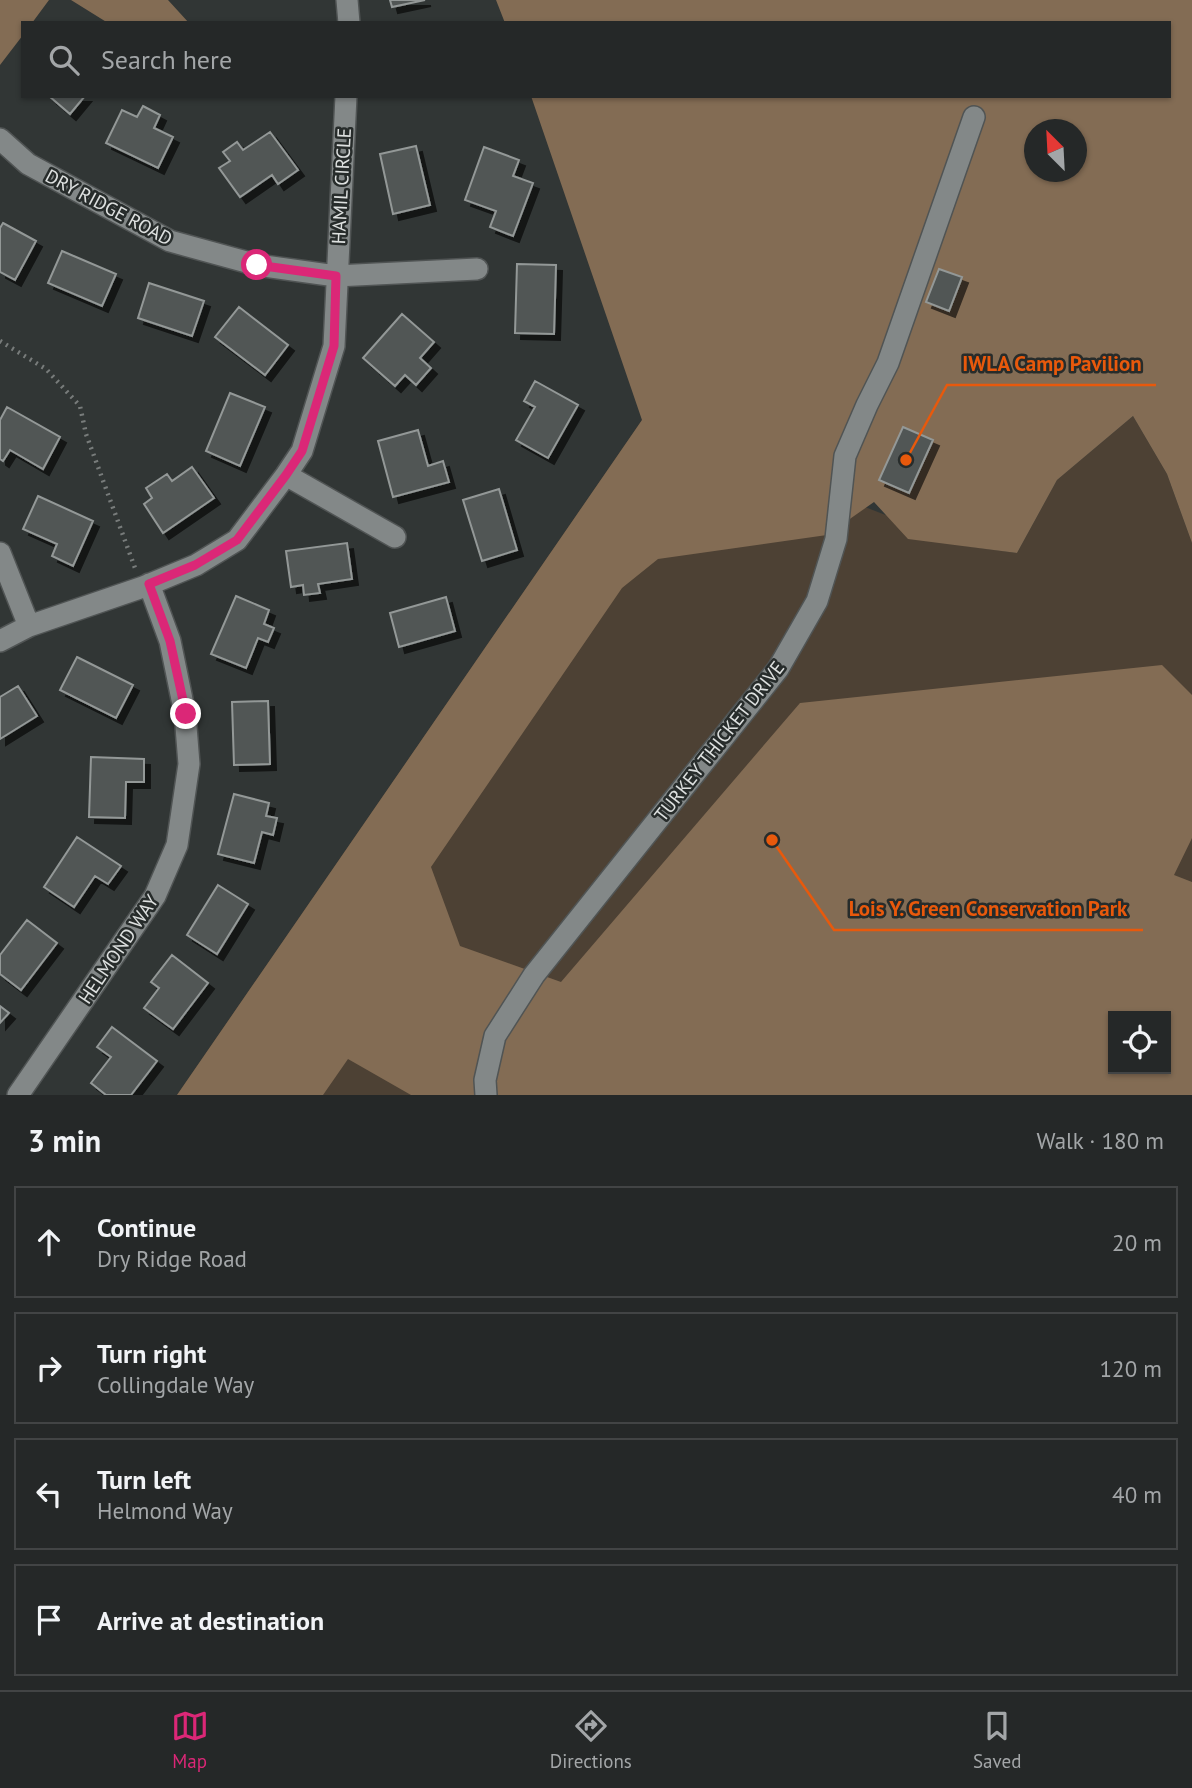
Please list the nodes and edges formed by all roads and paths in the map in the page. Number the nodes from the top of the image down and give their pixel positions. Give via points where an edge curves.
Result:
1 (347, 0) edge
2 (349, 21) edge
3 (345, 98) edge
4 (974, 117) dead end
5 (0, 139) edge
6 (477, 269) dead end
7 (336, 276) junction
8 (0, 341) edge
9 (286, 475) junction
10 (395, 537) dead end
11 (0, 553) edge
12 (146, 586) junction
13 (29, 626) junction
14 (0, 641) edge
15 (18, 1095) edge
16 (486, 1095) edge

1 - 2 street
3 - 7 street, HAMIL CIRCLE
4 - 16 street, TURKEY THICKET DRIVE via 888,363 845,456 836,539 817,601 778,669 534,975 495,1036
5 - 7 street, DRY RIDGE ROAD via 28,164 170,241 257,265
6 - 7 street, DRY RIDGE ROAD
7 - 9 street, HAMIL CIRCLE via 334,346 302,451
8 - 12 path via 46,369 80,406 86,434
9 - 10 street
9 - 12 street, HAMIL CIRCLE via 237,540
11 - 13 street
12 - 13 street, HAMIL CIRCLE
12 - 15 street, HELMOND WAY via 170,641 186,714 189,764 177,845 155,896
13 - 14 street, HAMIL CIRCLE

